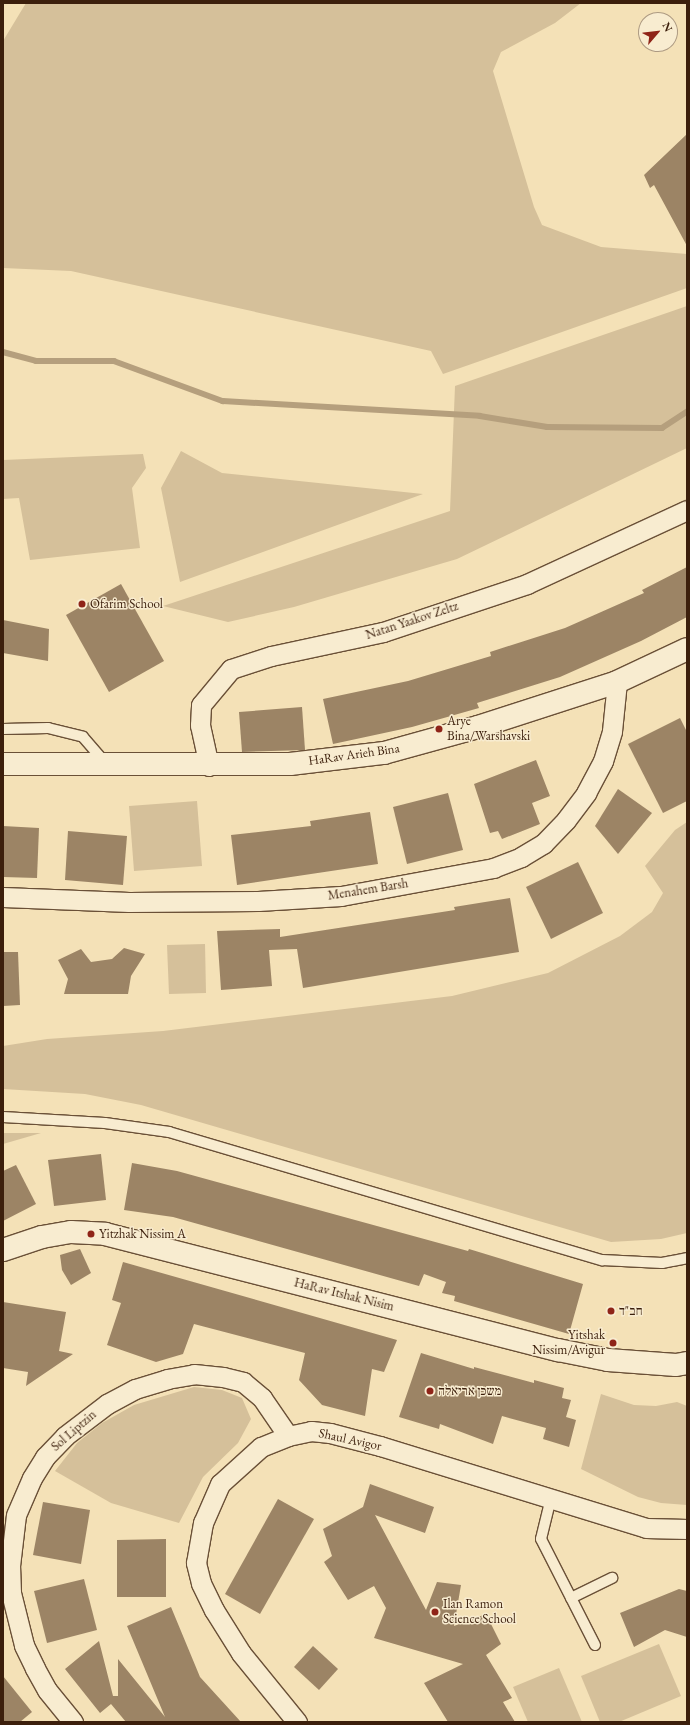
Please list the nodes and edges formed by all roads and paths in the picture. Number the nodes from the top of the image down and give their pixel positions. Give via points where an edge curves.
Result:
1 (687, 510) edge
2 (687, 649) edge
3 (618, 682) junction
4 (3, 729) edge
5 (3, 764) edge
6 (108, 765) junction
7 (209, 766) junction
8 (3, 897) edge
9 (3, 1118) edge
10 (3, 1250) edge
11 (687, 1258) edge
12 (687, 1363) edge
13 (288, 1436) junction
14 (551, 1498) junction
15 (687, 1529) edge
16 (612, 1578) dead end
17 (571, 1598) junction
18 (595, 1645) dead end
19 (73, 1722) edge
20 (297, 1722) edge

1 - 7 street, Natan Yaakov Zeltz via 527,584 383,632 271,656 231,669 201,705 200,725
2 - 3 street, HaRav Arieh Bina
3 - 7 street, HaRav Arieh Bina via 478,727 384,753 290,764
3 - 8 street, Menahem Barsh via 612,731 603,761 586,793 566,820 543,844 521,857 493,868 341,896 258,901 129,902
4 - 6 lane via 48,728 83,737
5 - 6 street, HaRav Arieh Bina
6 - 7 street, HaRav Arieh Bina
9 - 11 lane via 105,1123 169,1132 602,1260 662,1263
10 - 12 street, HaRav Itshak Nisim via 42,1237 71,1232 105,1234 558,1350 608,1360 676,1365
13 - 14 street, Shaul Avigor via 311,1431 330,1433
13 - 19 street, Sol Liptzin via 262,1398 243,1382 194,1374 135,1389 108,1404 65,1436 46,1457 32,1478 16,1515 10,1566 11,1593 24,1645 35,1668 47,1690
13 - 20 street, Shaul Avigor via 262,1447 220,1484 203,1523 196,1563 201,1583 214,1610 246,1659
14 - 15 street, Shaul Avigor via 646,1528
14 - 17 lane via 540,1540
16 - 17 lane
17 - 18 lane

